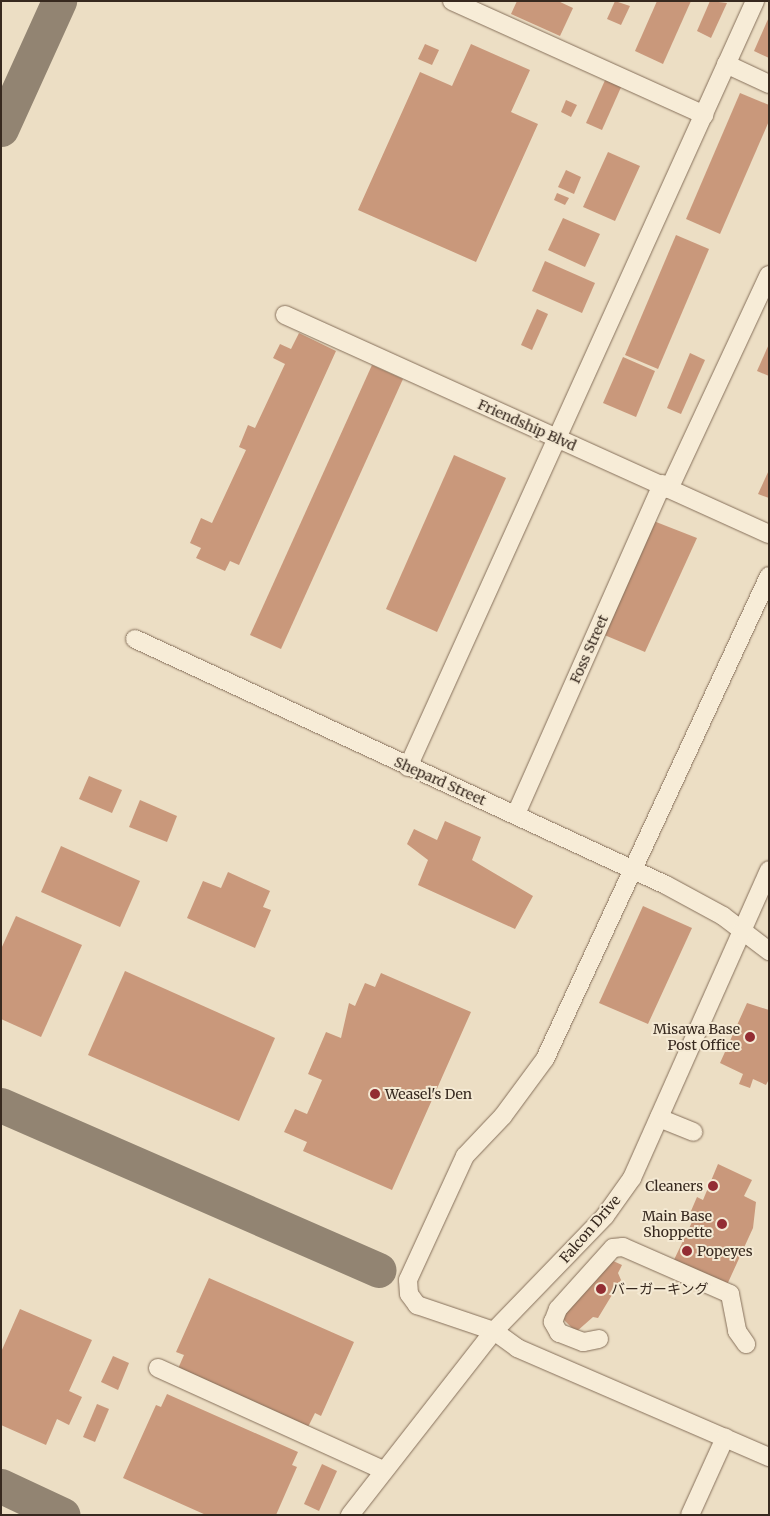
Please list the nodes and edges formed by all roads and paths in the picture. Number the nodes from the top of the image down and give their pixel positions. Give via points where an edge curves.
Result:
1 (452, 1) edge
2 (755, 1) edge
3 (726, 64) junction
4 (769, 84) edge
5 (704, 115) junction
6 (769, 275) edge
7 (285, 315) dead end
8 (557, 440) junction
9 (666, 487) junction
10 (769, 534) edge
11 (769, 576) edge
12 (135, 639) dead end
13 (408, 767) junction
14 (516, 814) junction
15 (631, 870) junction
16 (769, 870) edge
17 (742, 930) junction
18 (769, 950) edge
19 (659, 1118) junction
20 (693, 1132) dead end
21 (494, 1331) junction
22 (599, 1339) dead end
23 (746, 1344) dead end
24 (158, 1368) dead end
25 (725, 1438) junction
26 (769, 1457) edge
27 (383, 1470) junction
28 (350, 1515) edge
29 (690, 1515) edge

1 - 5 street
2 - 3 street
3 - 4 street
3 - 5 street
5 - 8 street
6 - 9 street, Foss Street
7 - 8 street, Friendship Blvd
8 - 9 street, Friendship Blvd
8 - 13 street
9 - 10 street, Friendship Blvd
9 - 14 street, Foss Street
11 - 15 street
12 - 13 street, Shepard Street
13 - 14 street, Shepard Street
14 - 15 street, Shepard Street
15 - 17 street, Shepard Street via 666,885
15 - 21 street via 544,1059 503,1116 465,1156 408,1280 409,1294 416,1305
16 - 17 street, Falcon Drive
17 - 18 street, Shepard Street
17 - 19 street, Falcon Drive
19 - 20 street
19 - 21 street, Falcon Drive via 632,1178 605,1216
21 - 25 street via 517,1348
21 - 27 street, Falcon Drive
22 - 23 street via 583,1342 559,1333 554,1318 613,1248 638,1253 730,1294 737,1331
24 - 27 street
25 - 26 street
25 - 29 street
27 - 28 street, Falcon Drive

